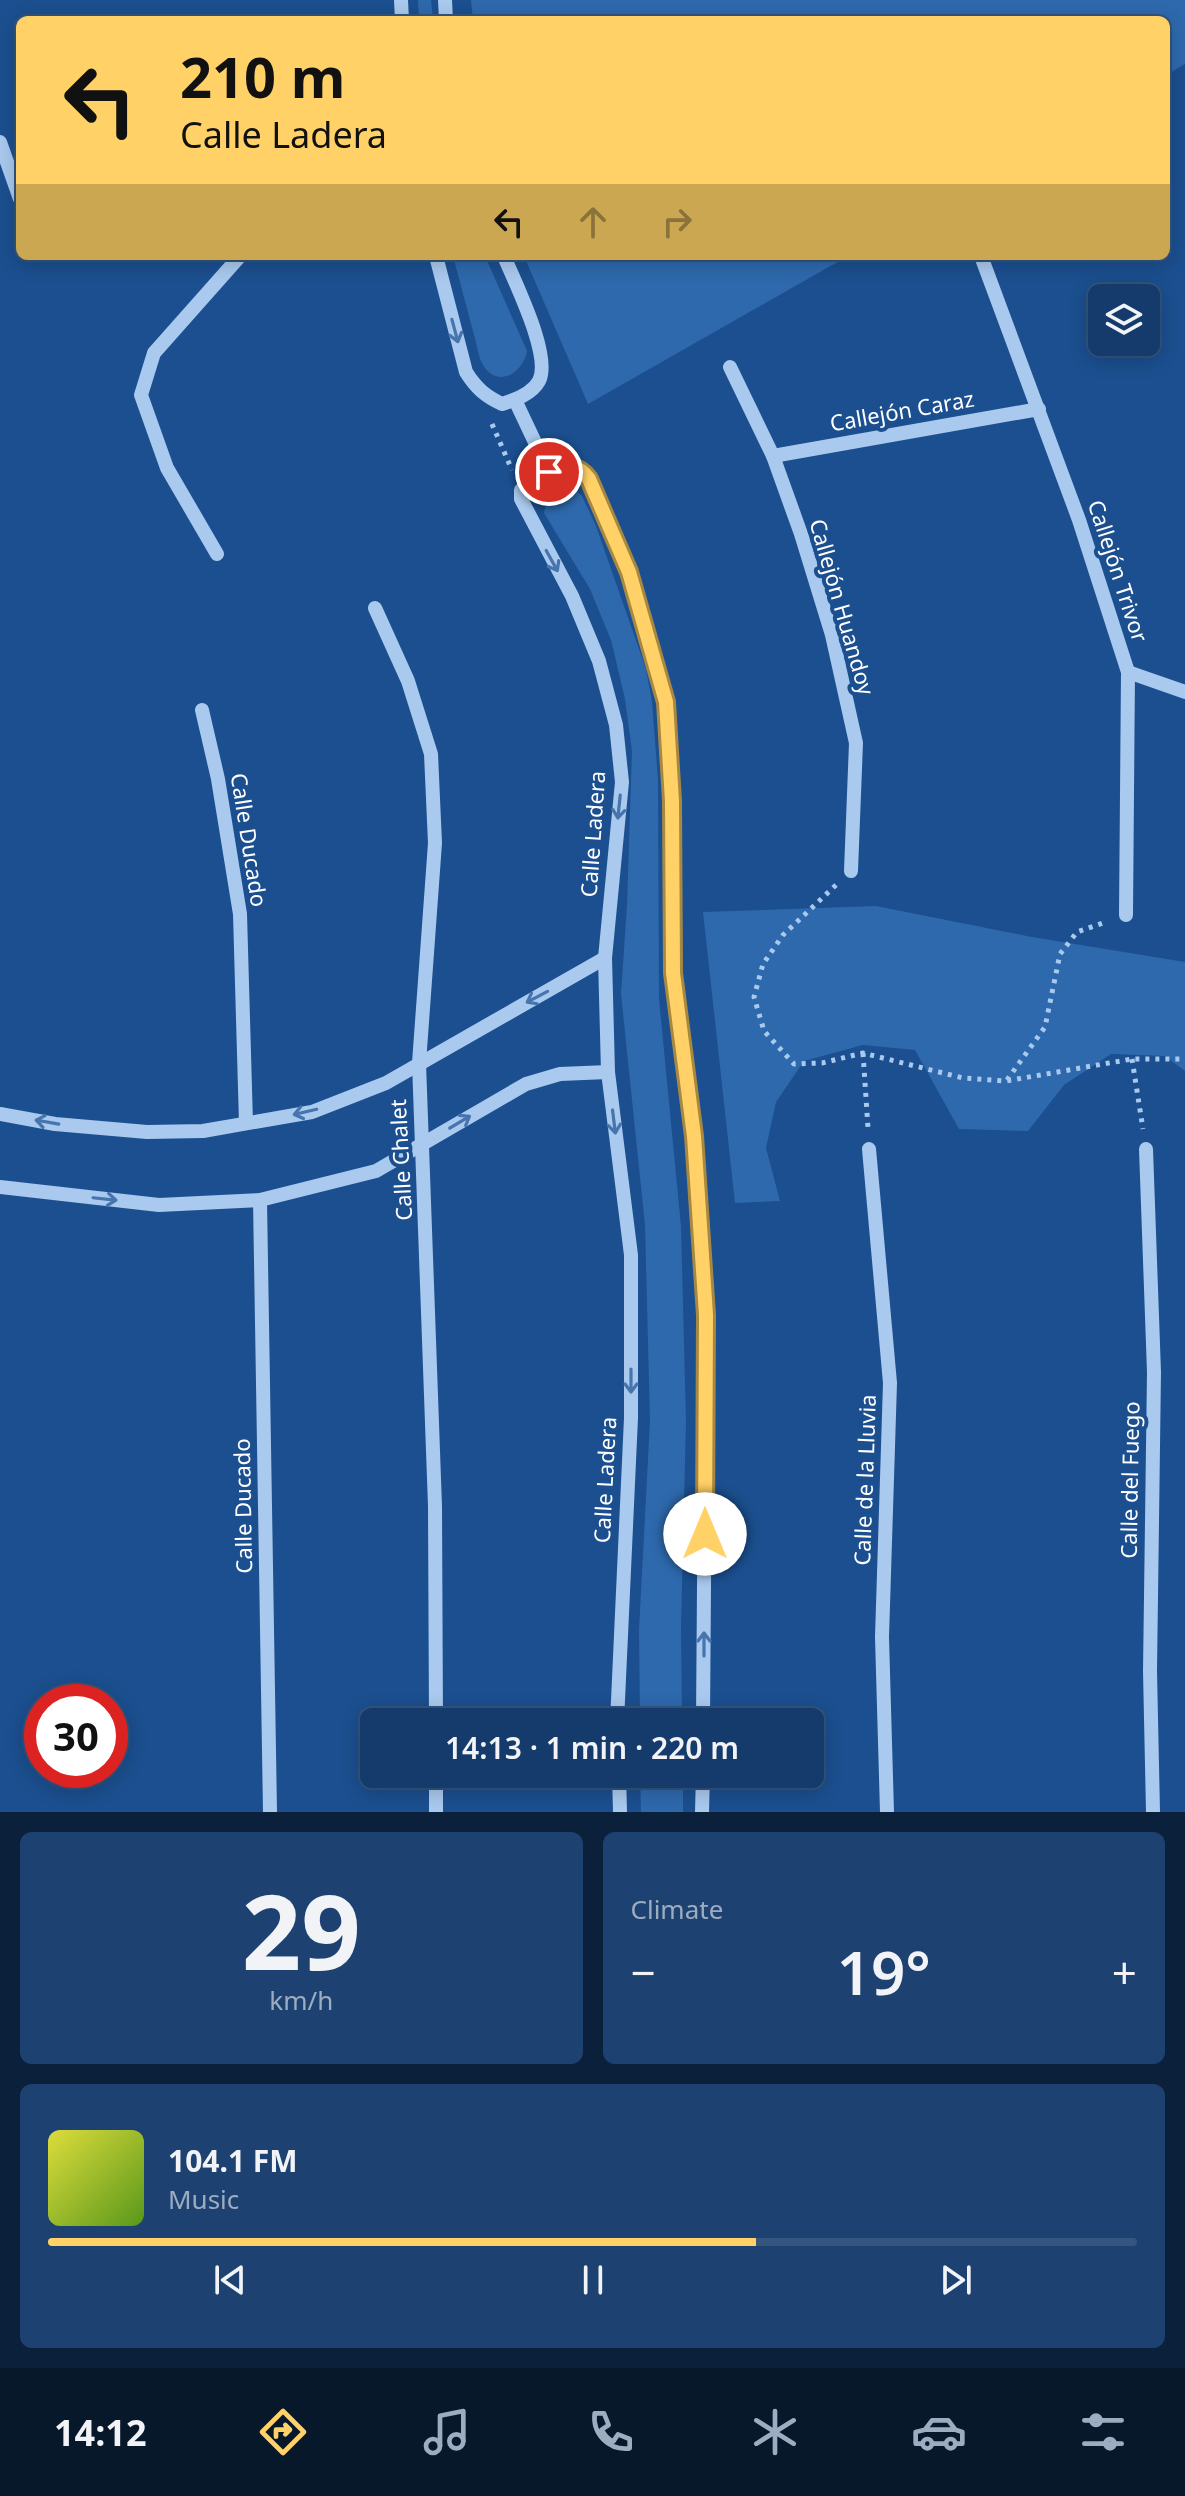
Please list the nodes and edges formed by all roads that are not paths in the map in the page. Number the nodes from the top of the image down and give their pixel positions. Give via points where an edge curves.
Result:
1 (0, 142) edge
2 (16, 188) edge
3 (236, 260) edge
4 (437, 260) edge
5 (506, 260) edge
6 (983, 260) edge
7 (730, 367) dead end
8 (515, 400) junction
9 (1039, 409) junction
10 (773, 456) junction
11 (549, 472) junction
12 (217, 554) dead end
13 (375, 608) dead end
14 (1128, 672) junction
15 (1185, 692) edge
16 (202, 710) dead end
17 (851, 871) road end
18 (1126, 915) road end
19 (605, 958) junction
20 (419, 1063) junction
21 (608, 1072) junction
22 (0, 1114) edge
23 (246, 1123) junction
24 (423, 1144) junction
25 (869, 1149) road end
26 (1146, 1149) road end
27 (0, 1187) edge
28 (260, 1200) junction
29 (436, 1708) edge
30 (618, 1708) edge
31 (703, 1708) edge
32 (436, 1788) edge
33 (619, 1788) edge
34 (703, 1788) edge
35 (270, 1812) edge
36 (436, 1812) edge
37 (620, 1812) edge
38 (702, 1812) edge
39 (887, 1812) edge
40 (1153, 1812) edge

1 - 2 street
3 - 12 street via 154,353 141,395 167,468
4 -> 8 street via 466,372 487,397 502,404
5 - 8 street via 543,354 539,382
6 - 9 street, Callejón Trivor
7 - 10 street, Callejón Huandoy
8 - 11 street
9 - 10 street, Callejón Caraz
9 - 14 street, Callejón Trivor
10 - 17 street, Callejón Huandoy via 832,635 856,743
11 -> 19 street, Calle Ladera via 529,482 521,499 572,596 599,661 616,725 622,782
31 -> 11 street via 706,1315 694,1136 673,973 666,702 629,572 589,479 574,466
13 - 20 street, Calle Chalet via 408,681 431,754 435,843
14 - 15 street
14 - 18 street, Callejón Trivor
16 - 23 street, Calle Ducado via 240,914
19 -> 20 street
19 - 21 street, Calle Ladera
20 -> 23 street via 386,1083 312,1112
20 - 24 street, Calle Chalet
24 -> 21 street via 526,1084 560,1074
21 -> 30 street, Calle Ladera via 631,1255 631,1418
23 -> 22 street via 203,1131 147,1132
24 - 28 street via 376,1171
24 - 29 street, Calle Chalet
25 - 39 street, Calle de la Lluvia via 890,1383 882,1637
26 - 40 street, Calle del Fuego via 1154,1372
27 -> 28 street via 159,1205
28 - 35 street, Calle Ducado
32 - 36 street
33 - 37 street
34 - 38 street

